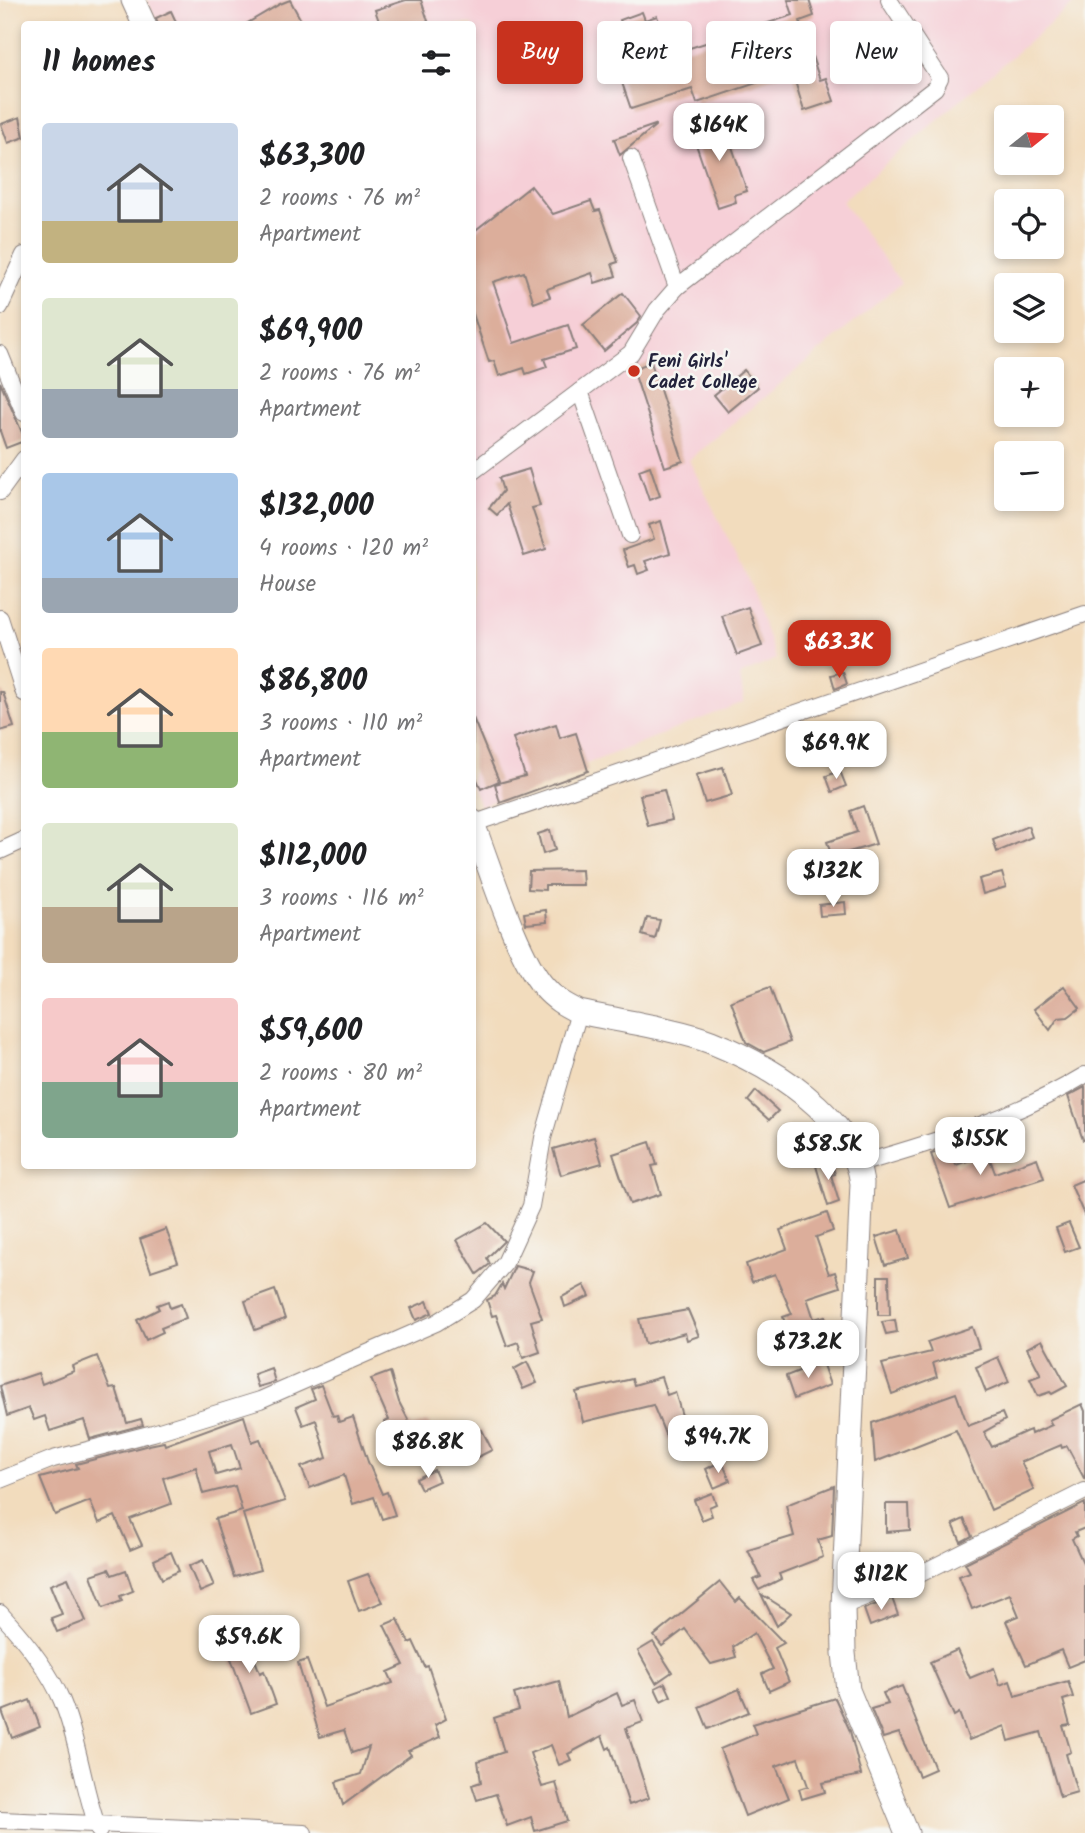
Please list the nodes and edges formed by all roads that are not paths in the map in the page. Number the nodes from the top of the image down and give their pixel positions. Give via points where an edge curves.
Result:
1 (133, 0) edge
2 (889, 0) edge
3 (143, 21) edge
4 (631, 158) dead end
5 (21, 262) edge
6 (677, 287) junction
7 (0, 307) edge
8 (0, 354) edge
9 (580, 391) junction
10 (21, 406) edge
11 (21, 463) edge
12 (476, 469) edge
13 (0, 492) edge
14 (630, 535) dead end
15 (1085, 614) edge
16 (0, 618) edge
17 (21, 684) edge
18 (476, 822) edge
19 (476, 831) edge
20 (21, 841) edge
21 (0, 851) edge
22 (579, 1012) junction
23 (1085, 1076) edge
24 (859, 1164) junction
25 (0, 1480) edge
26 (1085, 1491) edge
27 (843, 1606) junction
28 (0, 1613) edge
29 (0, 1820) edge
30 (98, 1829) edge
31 (304, 1833) edge
32 (907, 1833) edge

1 - 3 main road
2 - 6 street via 940,78 935,88
4 - 6 street
5 - 7 street
6 - 9 street via 631,353
8 - 10 street
9 - 12 street
9 - 14 street
11 - 13 street
15 - 18 street
16 - 17 street
19 - 22 main road via 519,943 542,985
20 - 21 street
22 - 24 main road via 709,1041 763,1067 832,1121
22 - 25 street via 543,1138 531,1206 505,1263 473,1300 436,1323 260,1400 53,1460
23 - 24 street via 1043,1101 963,1134
24 - 27 main road via 858,1314
26 - 27 street
27 - 32 main road via 848,1690
28 - 30 street via 25,1640 62,1700
29 - 30 street
30 - 31 street

